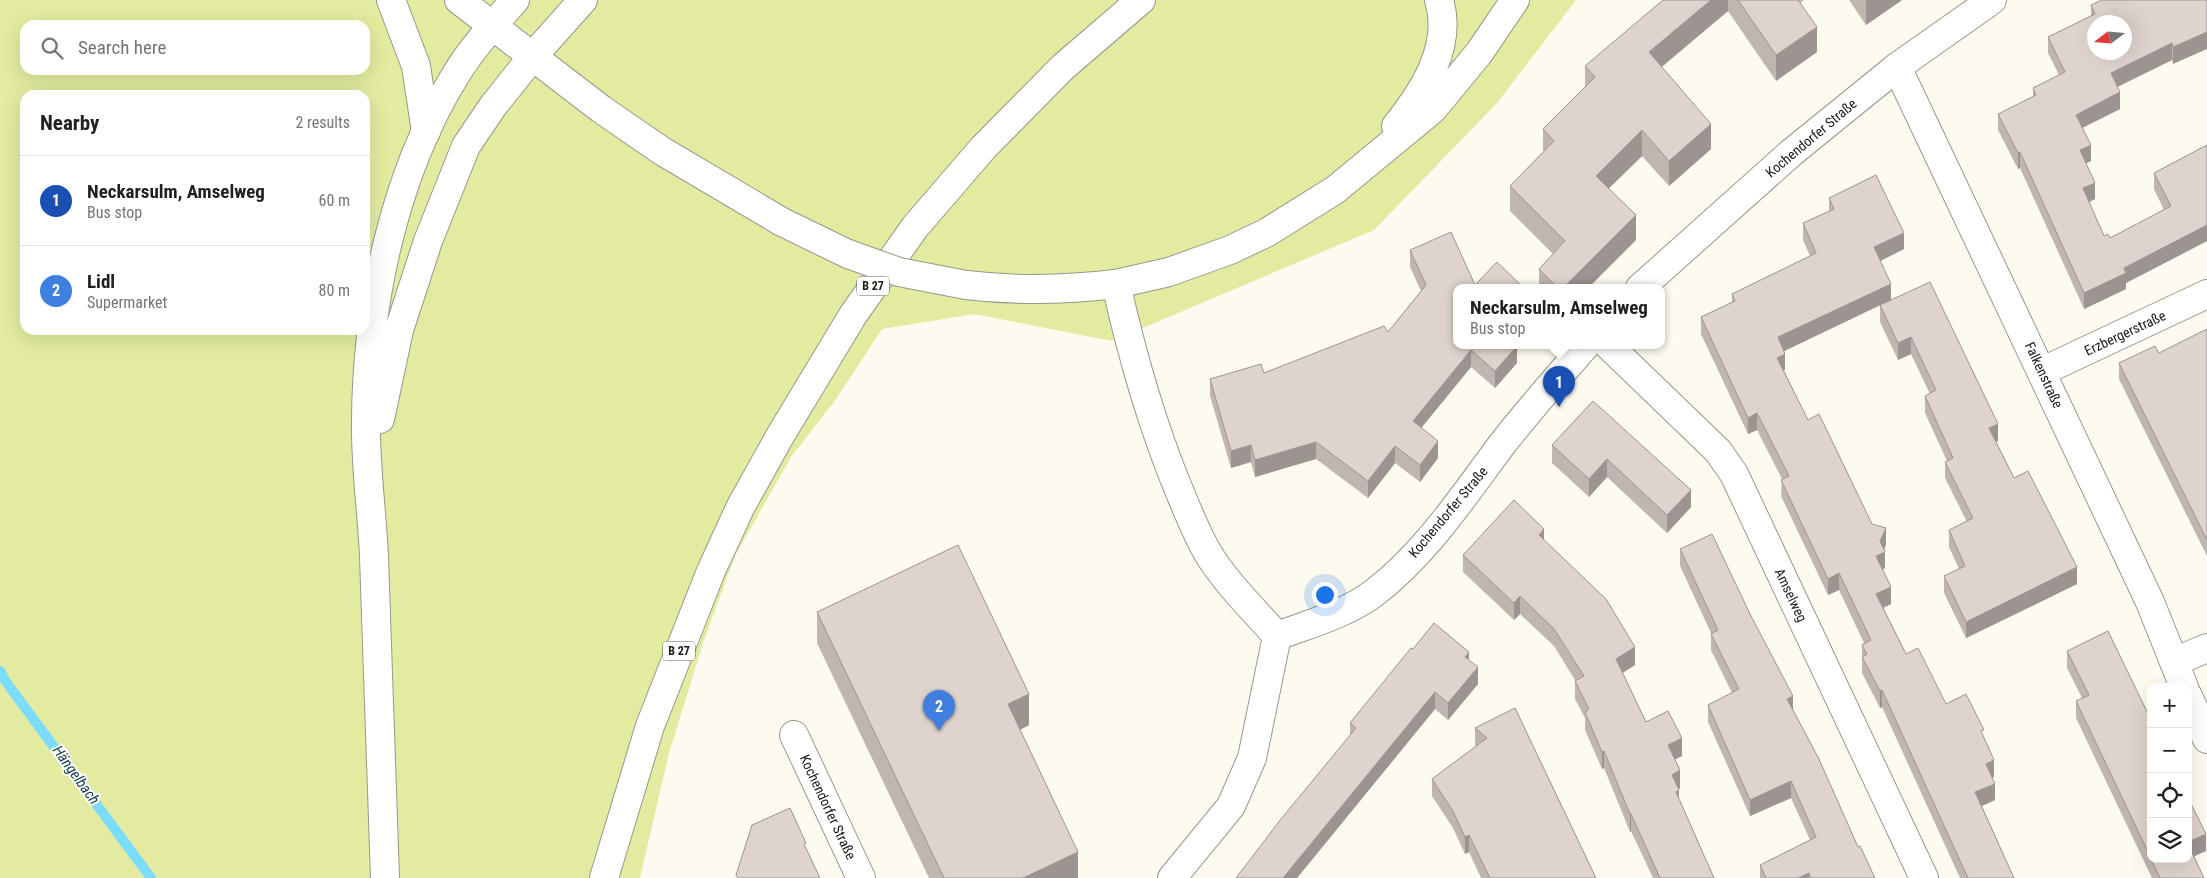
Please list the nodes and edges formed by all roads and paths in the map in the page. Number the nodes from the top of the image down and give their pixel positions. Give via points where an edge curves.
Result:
1 (391, 0) edge
2 (459, 0) edge
3 (514, 0) edge
4 (583, 0) edge
5 (1142, 0) edge
6 (1438, 0) edge
7 (1515, 0) edge
8 (1992, 0) edge
9 (492, 26) junction
10 (532, 56) junction
11 (1897, 67) junction
12 (426, 132) junction
13 (1335, 190) junction
14 (1116, 284) junction
15 (1644, 284) edge
16 (2207, 294) edge
17 (1582, 349) edge
18 (1612, 349) edge
19 (2042, 372) junction
20 (373, 538) junction
21 (1277, 636) junction
22 (2207, 648) edge
23 (2179, 674) edge
24 (2192, 705) edge
25 (794, 735) dead end
26 (2207, 739) edge
27 (385, 878) edge
28 (604, 878) edge
29 (861, 878) edge
30 (1172, 878) edge
31 (1924, 878) edge

1 - 12 main road via 416,66
2 - 9 main road
3 - 9 main road
4 - 10 main road
5 - 28 main road, B 27 via 1063,67 983,148 915,227 853,315 780,436 711,571 650,726
6 - 13 main road via 1442,35 1433,70 1416,102 1374,152
7 - 13 main road via 1479,53 1432,110
8 - 11 main road, Kochendorfer Straße
9 - 10 main road
9 - 12 main road via 455,75
10 - 14 main road, bridge via 662,151 782,222 848,254 899,272 966,285 1069,290
10 - 20 main road via 466,146 428,241 387,378 378,428
11 - 15 main road, Kochendorfer Straße via 1791,153
11 - 19 main road, Falkenstraße
12 - 20 main road via 389,238 368,350 366,421
13 - 14 main road via 1266,233 1230,250 1169,272
14 - 21 main road via 1131,352 1150,413 1190,516 1228,582
16 - 19 main road, Erzbergerstraße
17 - 21 main road, Kochendorfer Straße via 1516,426 1443,522 1396,574 1373,594 1355,604
18 - 31 main road, Amselweg via 1718,451 1734,474
19 - 23 main road, Falkenstraße via 2150,602
20 - 27 main road
21 - 30 main road via 1252,758 1231,806
22 - 23 main road
24 - 26 main road
25 - 29 main road, Kochendorfer Straße

